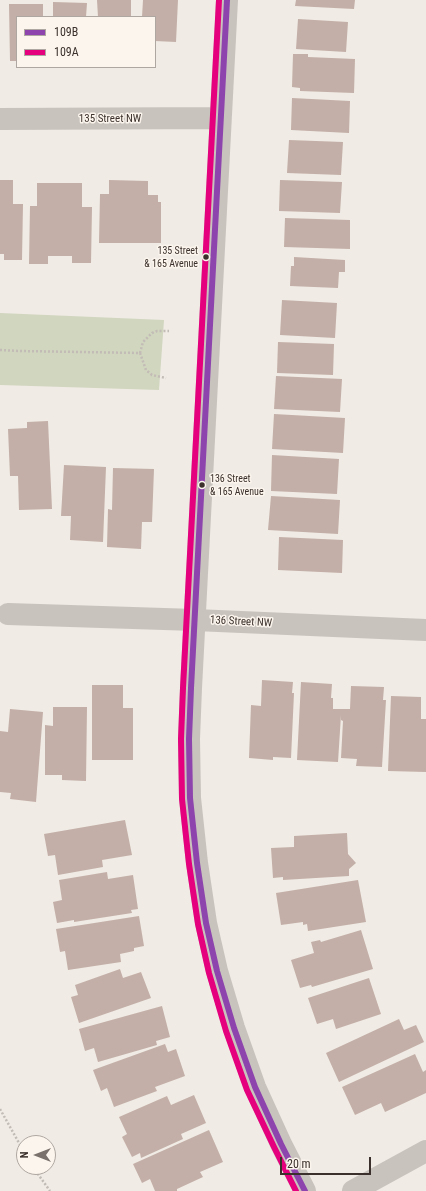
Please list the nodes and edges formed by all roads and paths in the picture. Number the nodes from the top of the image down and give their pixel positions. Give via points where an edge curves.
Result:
1 (227, 0) edge
2 (220, 118) junction
3 (0, 119) edge
4 (169, 331) dead end
5 (0, 350) edge
6 (140, 353) junction
7 (166, 378) dead end
8 (8, 614) dead end
9 (195, 620) junction
10 (426, 630) edge
11 (0, 1109) edge
12 (16, 1138) edge
13 (426, 1151) edge
14 (39, 1175) edge
15 (50, 1191) edge
16 (305, 1191) edge
17 (353, 1191) edge

1 - 2 street
2 - 3 street, 135 Street NW
2 - 9 street
4 - 6 path via 152,333 143,342
5 - 6 path
6 - 7 path via 146,370 152,375
8 - 9 street, 136 Street NW
9 - 10 street, 136 Street NW
9 - 16 street via 189,739 190,798 206,923 234,1028 255,1087
11 - 12 path
13 - 17 street
14 - 15 path

